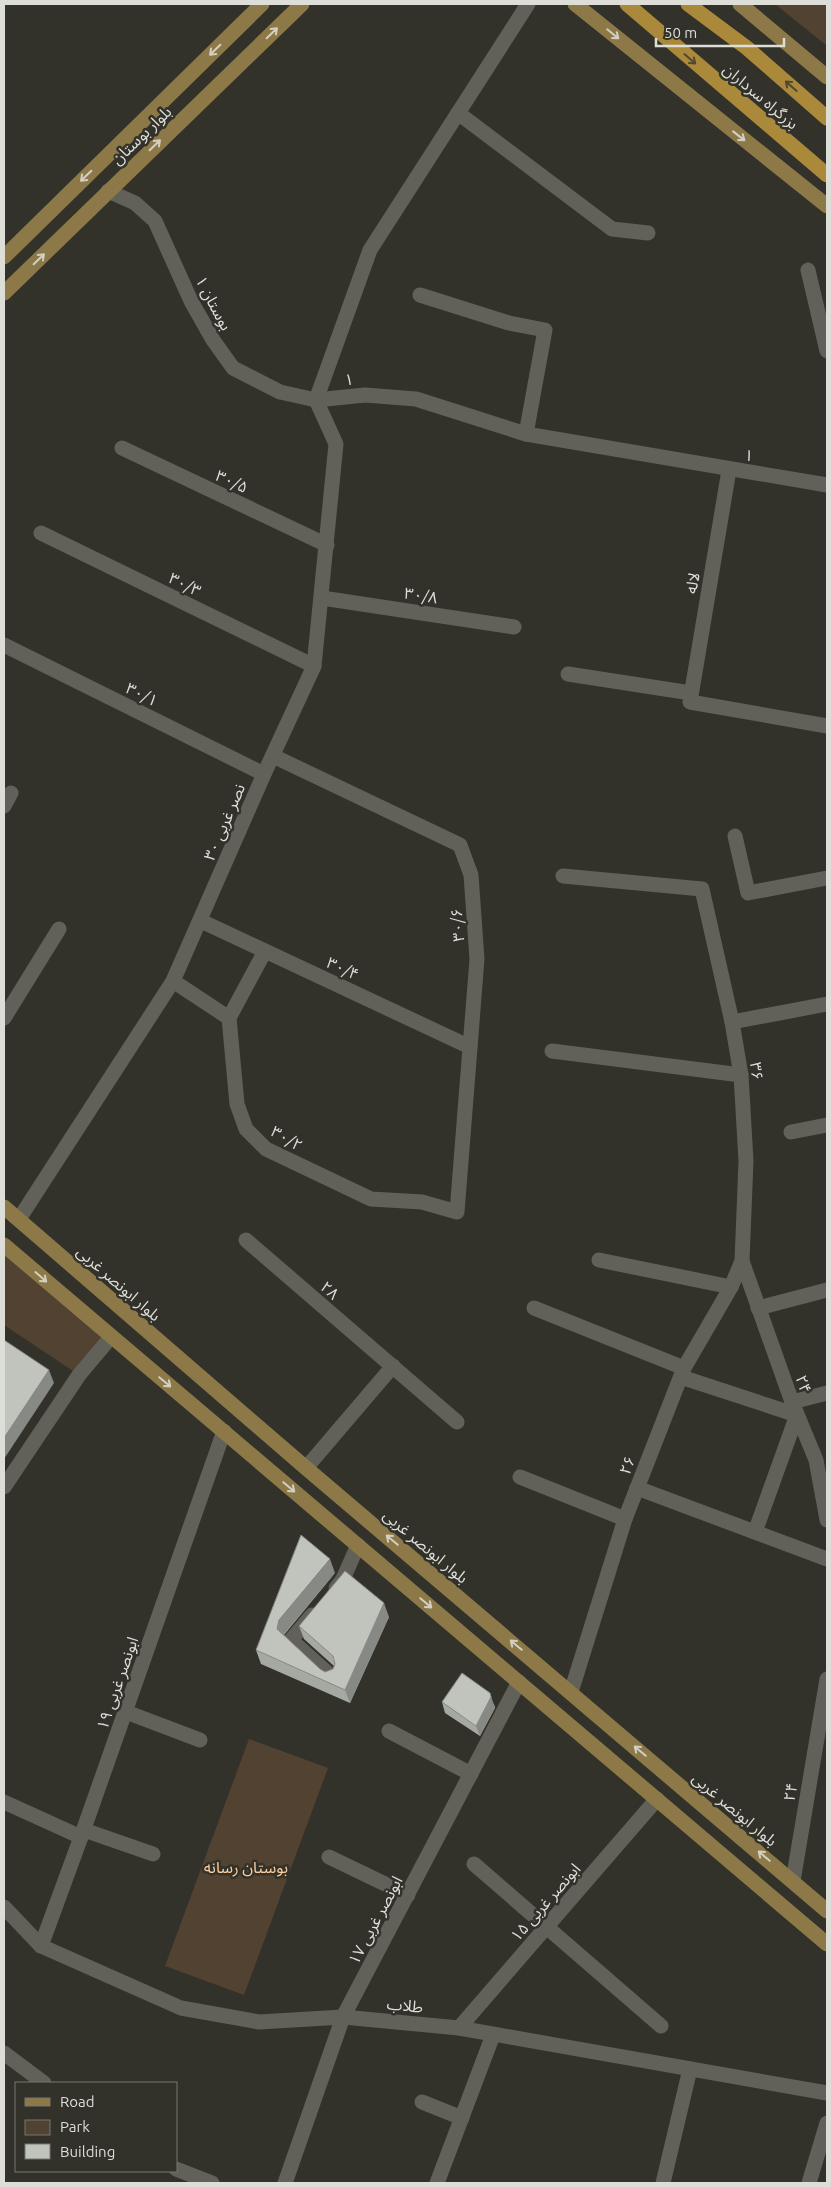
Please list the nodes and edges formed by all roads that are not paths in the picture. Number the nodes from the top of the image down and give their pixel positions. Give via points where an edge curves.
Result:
1 (262, 4) edge
2 (302, 4) edge
3 (528, 4) edge
4 (575, 4) edge
5 (627, 4) edge
6 (688, 4) edge
7 (740, 4) edge
8 (827, 77) edge
9 (458, 114) junction
10 (827, 118) edge
11 (827, 175) edge
12 (108, 191) junction
13 (827, 206) edge
14 (648, 233) dead end
15 (4, 257) edge
16 (808, 270) dead end
17 (4, 293) edge
18 (420, 295) dead end
19 (827, 351) edge
20 (316, 400) junction
21 (526, 434) junction
22 (122, 448) dead end
23 (729, 470) junction
24 (827, 485) edge
25 (41, 533) dead end
26 (327, 545) junction
27 (322, 598) junction
28 (514, 627) dead end
29 (4, 645) edge
30 (314, 666) junction
31 (568, 674) dead end
32 (691, 698) junction
33 (827, 726) edge
34 (272, 756) junction
35 (264, 774) junction
36 (735, 836) dead end
37 (564, 876) dead end
38 (827, 878) edge
39 (201, 921) junction
40 (59, 929) dead end
41 (265, 951) junction
42 (173, 981) junction
43 (827, 1004) edge
44 (4, 1018) edge
45 (229, 1018) junction
46 (732, 1022) junction
47 (470, 1047) junction
48 (552, 1051) dead end
49 (741, 1075) junction
50 (827, 1125) edge
51 (791, 1132) dead end
52 (4, 1207) edge
53 (456, 1212) joint
54 (19, 1219) junction
55 (246, 1240) dead end
56 (4, 1245) edge
57 (598, 1260) dead end
58 (742, 1261) junction
59 (731, 1287) junction
60 (827, 1290) edge
61 (534, 1308) dead end
62 (758, 1308) junction
63 (111, 1337) junction
64 (392, 1366) junction
65 (682, 1373) junction
66 (827, 1393) edge
67 (794, 1409) junction
68 (457, 1422) dead end
69 (224, 1432) junction
70 (306, 1468) junction
71 (520, 1477) dead end
72 (4, 1487) edge
73 (637, 1488) junction
74 (625, 1519) junction
75 (827, 1520) edge
76 (755, 1532) junction
77 (358, 1545) junction
78 (827, 1559) edge
79 (331, 1676) edge
80 (827, 1679) edge
81 (519, 1682) junction
82 (571, 1692) junction
83 (126, 1712) junction
84 (389, 1731) dead end
85 (200, 1740) dead end
86 (820, 1762) edge
87 (471, 1774) junction
88 (657, 1799) junction
89 (4, 1802) edge
90 (83, 1834) junction
91 (154, 1854) dead end
92 (329, 1857) dead end
93 (474, 1864) dead end
94 (793, 1881) junction
95 (408, 1895) junction
96 (4, 1907) edge
97 (827, 1911) edge
98 (547, 1927) junction
99 (811, 1930) junction
100 (827, 1944) edge
101 (41, 1946) junction
102 (343, 2017) junction
103 (661, 2026) dead end
104 (459, 2028) junction
105 (493, 2035) junction
106 (4, 2053) edge
107 (690, 2069) junction
108 (43, 2082) edge
109 (827, 2093) edge
110 (422, 2102) dead end
111 (462, 2118) junction
112 (827, 2123) edge
113 (178, 2170) edge
114 (212, 2183) edge
115 (285, 2183) edge
116 (437, 2183) edge
117 (663, 2183) edge
118 (809, 2183) edge

1 -> 15 main road, بلوار بوستان
12 -> 2 main road, بلوار بوستان
3 - 9 street, ۱
4 -> 13 main road
5 -> 11 highway, بزرگراه سرداران
10 -> 6 highway, بزرگراه سرداران via 748,48
7 - 8 main road
9 - 14 street via 612,229
9 - 20 street, ۱ via 370,250
17 -> 12 main road, بلوار بوستان
12 - 20 street, بوستان ۱ via 135,203 155,221 191,301 233,368 280,392
16 - 19 street
18 - 21 street via 509,323 545,330
20 - 21 street, ۱ via 365,395 416,399
20 - 26 street, نصر غربی ۳۰ via 336,444
21 - 23 street, ۱
22 - 26 street, ۳۰/۵
23 - 24 street, ۱
23 - 32 street, لاله
25 - 30 street, ۳۰/۳
26 - 27 street, نصر غربی ۳۰
27 - 28 street, ۳۰/۸
27 - 30 street, نصر غربی ۳۰
29 - 35 street, ۳۰/۱
30 - 34 street, نصر غربی ۳۰
31 - 32 street
32 - 33 street
34 - 35 street, نصر غربی ۳۰
34 - 47 street, ۳۰/۶ via 460,845 471,875 477,959
35 - 39 street, نصر غربی ۳۰
36 - 38 street via 748,893
37 - 46 street, ۳۶ via 702,889
39 - 41 street, ۳۰/۴
39 - 42 street, نصر غربی ۳۰
40 - 44 street
41 - 45 street
41 - 47 street, ۳۰/۴
42 - 45 street
42 - 54 street, نصر غربی ۳۰
43 - 46 street
45 - 53 street, ۳۰/۲ via 237,1104 246,1129 266,1149 371,1199 422,1202
46 - 49 street, ۳۶
47 - 53 street, ۳۰/۶
48 - 49 street
49 - 58 street, ۳۶ via 746,1161
50 - 51 street
52 - 54 main road, بلوار ابونصر غربی
54 - 70 main road, بلوار ابونصر غربی
55 - 64 street, ۲۸
56 -> 63 main road
57 - 59 street
58 - 59 street, ۲۶
58 - 62 street, ۲۴
59 - 65 street, ۲۶
60 - 62 street
61 - 65 street
62 - 67 street, ۲۴
63 -> 69 main road
63 - 72 street via 79,1375
64 - 68 street, ۲۸
64 - 70 street
65 - 67 street
65 - 73 street, ۲۶
66 - 67 street
67 - 75 street, ۲۴ via 816,1460
67 - 76 street
69 -> 77 main road
69 - 83 street, ابونصر غربی ۱۹
82 -> 70 main road, بلوار ابونصر غربی
71 - 74 street
73 - 74 street, ۲۶
73 - 76 street
74 - 82 street, ۲۶
76 - 78 street
77 - 79 street via 343,1579 291,1640
77 -> 81 main road
80 - 86 street, ۲۴
81 - 87 street, ابونصر غربی ۱۷
81 - 88 main road
94 -> 82 main road, بلوار ابونصر غربی
83 - 85 street
83 - 90 street, ابونصر غربی ۱۹
84 - 87 street
86 - 94 street, ۲۴
87 - 95 street, ابونصر غربی ۱۷
88 - 98 street, ابونصر غربی ۱۵
88 - 99 main road
89 - 90 street
90 - 91 street
90 - 101 street, ابونصر غربی ۱۹
92 - 95 street
93 - 98 street
94 - 97 main road, بلوار ابونصر غربی
95 - 102 street, ابونصر غربی ۱۷
96 - 101 street, طلاب
97 - 99 main road
98 - 103 street
98 - 104 street, ابونصر غربی ۱۵
99 - 100 main road
101 - 102 street, طلاب via 181,2008 259,2022
102 - 104 street, طلاب
102 - 115 street, ابونصر غربی ۱۷
104 - 105 street, طلاب
105 - 107 street, طلاب
105 - 111 street
106 - 108 street
107 - 109 street, طلاب
107 - 117 street
110 - 111 street
111 - 116 street
112 - 118 street
113 - 114 street

